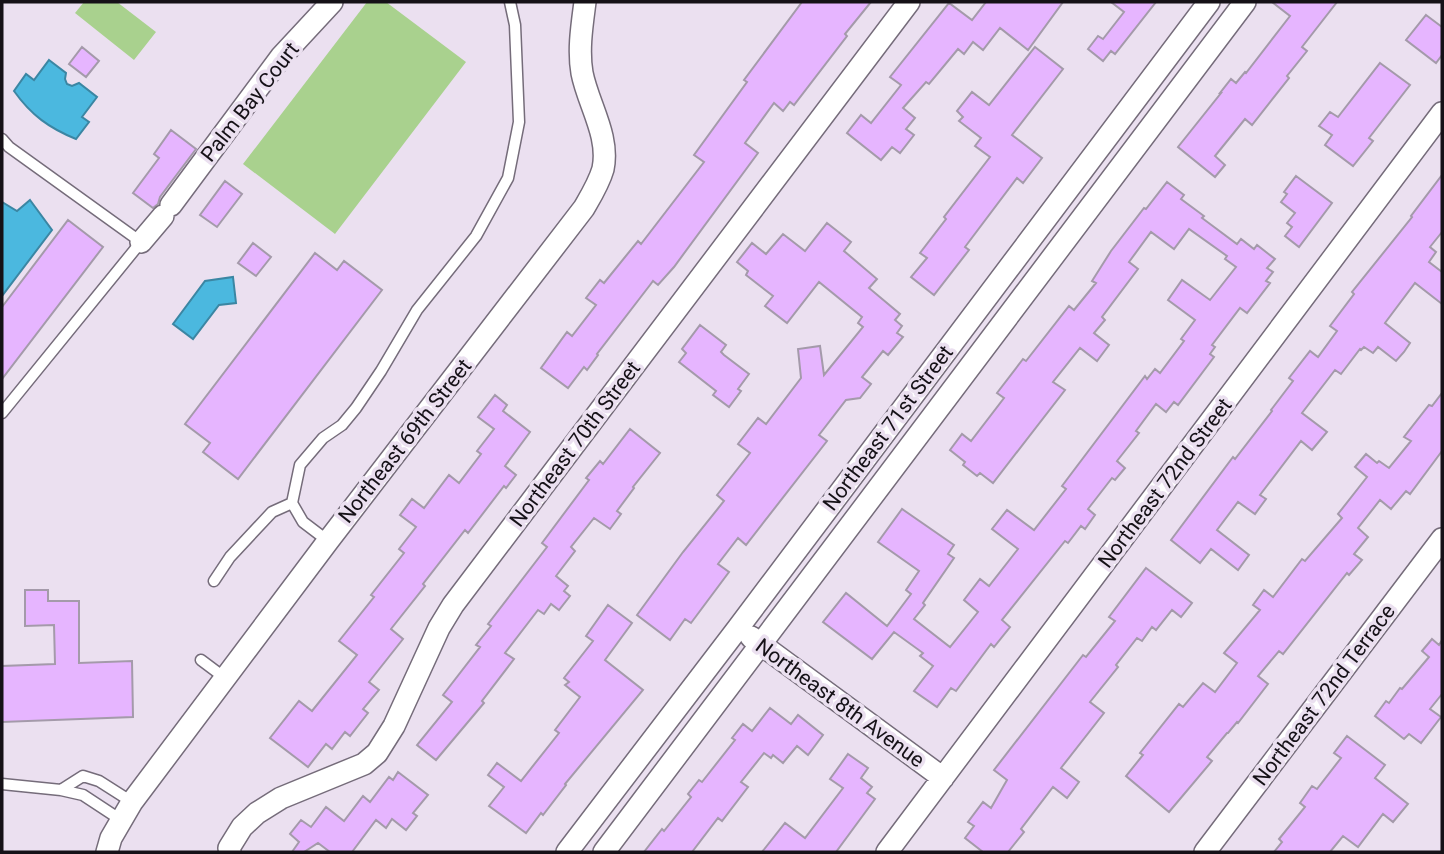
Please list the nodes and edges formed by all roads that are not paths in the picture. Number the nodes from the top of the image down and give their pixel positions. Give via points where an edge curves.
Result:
1 (332, 2) edge
2 (510, 2) edge
3 (585, 2) edge
4 (909, 2) edge
5 (1209, 2) edge
6 (1245, 2) edge
7 (1442, 113) edge
8 (2, 139) edge
9 (141, 242) junction
10 (2, 413) edge
11 (292, 503) junction
12 (1442, 539) edge
13 (328, 541) junction
14 (214, 581) dead end
15 (738, 628) junction
16 (760, 645) junction
17 (201, 660) dead end
18 (225, 678) junction
19 (943, 778) junction
20 (2, 784) edge
21 (61, 790) junction
22 (127, 811) junction
23 (107, 852) edge
24 (230, 852) edge
25 (567, 852) edge
26 (604, 852) edge
27 (887, 852) edge
28 (1205, 852) edge

1 - 9 street, Palm Bay Court via 281,57
2 - 11 lane via 519,122 508,178 476,236 417,310 356,408 300,465
3 - 13 street, Northeast 69th Street via 582,72 603,142 603,167 595,189
4 - 24 street, Northeast 70th Street via 453,605 377,753 364,764 281,798 257,813 242,827
5 - 15 street, Northeast 71st Street
6 - 16 street, Northeast 71st Street
7 - 19 street, Northeast 72nd Street
8 - 9 lane
9 - 10 lane
11 - 13 lane via 303,522
11 - 14 lane via 272,512
12 - 28 street, Northeast 72nd Terrace
13 - 18 street, Northeast 69th Street
15 - 16 street, Northeast 8th Avenue
15 - 25 street, Northeast 71st Street
16 - 19 street, Northeast 8th Avenue
16 - 26 street, Northeast 71st Street
17 - 18 lane
18 - 22 street, Northeast 69th Street
19 - 27 street, Northeast 72nd Street
20 - 21 lane
21 - 22 lane
21 - 22 lane via 83,776 99,781
22 - 23 street, Northeast 69th Street

